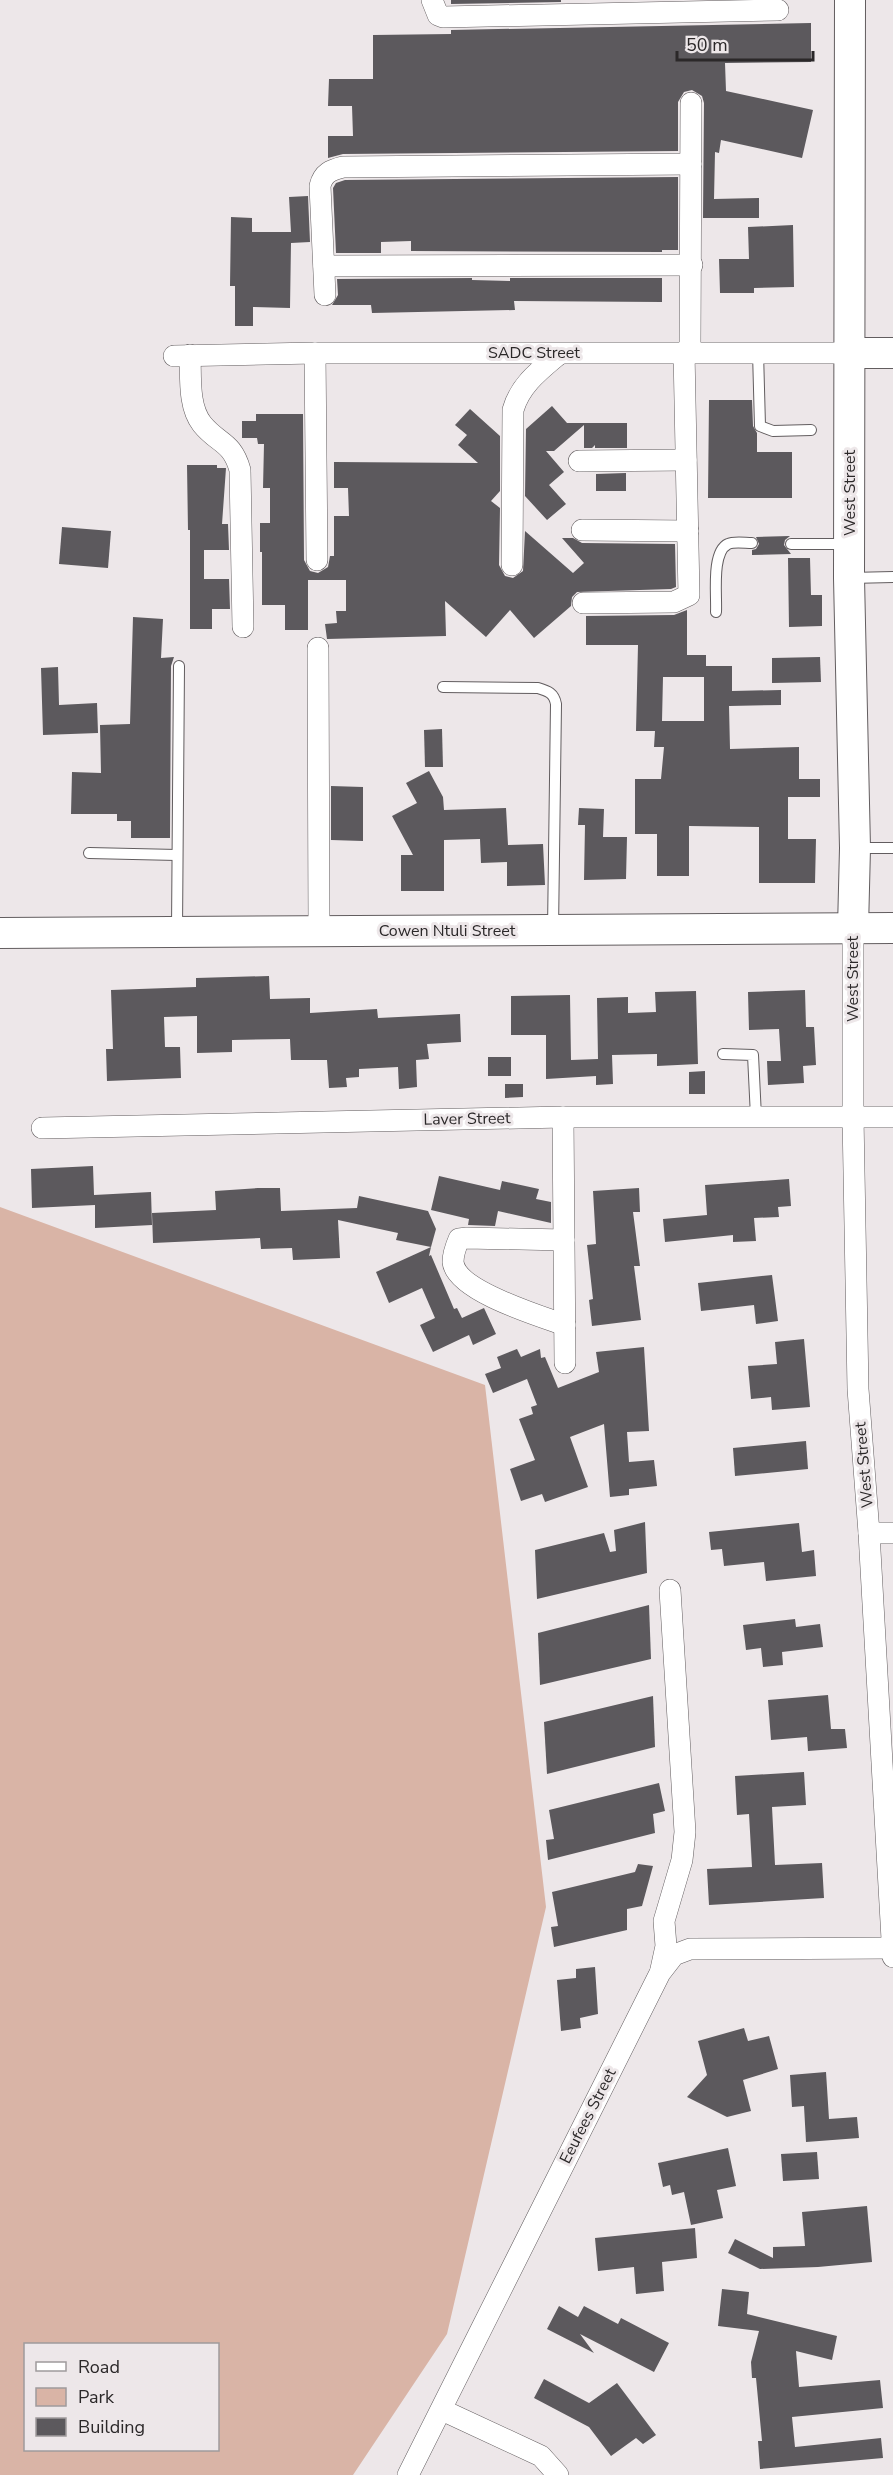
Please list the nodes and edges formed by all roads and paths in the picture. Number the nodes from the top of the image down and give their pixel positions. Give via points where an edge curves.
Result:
1 (432, 0) edge
2 (850, 0) edge
3 (778, 10) dead end
4 (691, 103) dead end
5 (690, 164) junction
6 (692, 265) junction
7 (324, 266) junction
8 (325, 295) dead end
9 (687, 352) junction
10 (758, 352) junction
11 (315, 353) junction
12 (851, 353) junction
13 (893, 353) edge
14 (559, 354) junction
15 (811, 430) dead end
16 (686, 460) junction
17 (579, 461) dead end
18 (582, 530) dead end
19 (688, 531) junction
20 (752, 543) dead end
21 (791, 544) dead end
22 (850, 544) junction
23 (317, 560) dead end
24 (512, 566) dead end
25 (893, 577) edge
26 (849, 578) junction
27 (583, 603) dead end
28 (716, 612) dead end
29 (243, 627) dead end
30 (318, 648) dead end
31 (178, 666) dead end
32 (443, 687) dead end
33 (855, 848) junction
34 (893, 848) edge
35 (89, 853) dead end
36 (177, 855) junction
37 (854, 928) junction
38 (893, 928) edge
39 (552, 930) junction
40 (319, 931) junction
41 (177, 932) junction
42 (0, 933) edge
43 (723, 1054) dead end
44 (563, 1117) junction
45 (756, 1117) junction
46 (853, 1117) junction
47 (893, 1117) edge
48 (42, 1128) dead end
49 (564, 1240) junction
50 (565, 1325) junction
51 (565, 1363) dead end
52 (869, 1533) junction
53 (893, 1533) edge
54 (670, 1590) dead end
55 (893, 1948) edge
56 (893, 1957) edge
57 (660, 1973) junction
58 (442, 2410) junction
59 (408, 2475) edge
60 (558, 2475) edge

1 - 3 street via 434,9 443,17
2 - 12 street, West Street
4 - 5 street
5 - 6 street
5 - 7 street via 343,166 322,177 320,186
6 - 7 street
6 - 9 street
7 - 8 street
9 - 10 street, SADC Street
9 - 14 street, SADC Street
9 - 16 street
10 - 12 street, SADC Street
10 - 15 lane via 760,426 773,431
11 - 14 street, SADC Street
11 - 23 street
11 - 29 street, SADC Street via 182,356 195,411 202,424 230,447 240,470
12 - 13 street, SADC Street
12 - 22 street, West Street
14 - 24 street via 524,387 513,410
16 - 17 street
16 - 19 street
18 - 19 street
19 - 27 street via 689,595 674,602
20 - 28 lane via 729,544 722,550 717,562
21 - 22 lane
22 - 26 street, West Street
25 - 26 lane
26 - 33 street, West Street
30 - 40 street
31 - 36 lane
32 - 39 lane via 538,688 554,697
33 - 34 lane
33 - 37 street, West Street
35 - 36 lane
36 - 41 lane
37 - 38 street, Cowen Ntuli Street
37 - 39 street, Cowen Ntuli Street
37 - 46 street, West Street
39 - 40 street, Cowen Ntuli Street
40 - 41 street, Cowen Ntuli Street
41 - 42 street, Cowen Ntuli Street
43 - 45 lane via 753,1055
44 - 45 street, Laver Street
44 - 48 street, Laver Street
44 - 49 street
45 - 46 street, Laver Street
46 - 47 street, Laver Street
46 - 52 street, West Street via 858,1389
49 - 50 street
49 - 50 street via 459,1239 453,1263 458,1274 493,1299
50 - 51 street
52 - 53 street
52 - 55 street, West Street
54 - 57 street via 685,1832 682,1860 664,1921 666,1946
55 - 56 street, West Street
55 - 57 street, Eeufees Street via 690,1949 674,1955
57 - 58 street, Eeufees Street
58 - 59 street, Eeufees Street
58 - 60 street via 541,2456

